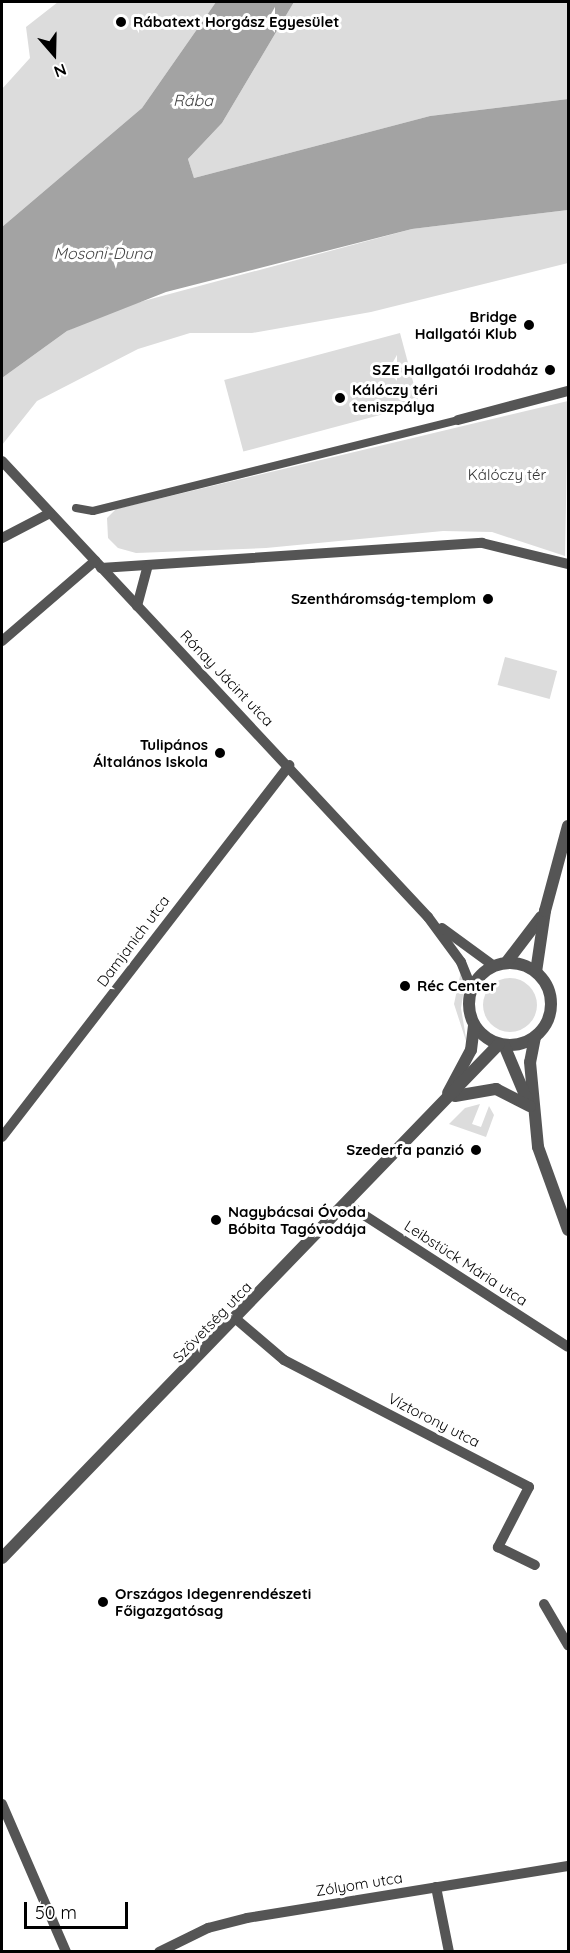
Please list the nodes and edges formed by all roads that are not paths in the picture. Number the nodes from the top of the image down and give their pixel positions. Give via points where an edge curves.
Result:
1 (568, 391) edge
2 (458, 420) joint
3 (2, 462) edge
4 (76, 508) dead end
5 (50, 513) junction
6 (2, 538) edge
7 (98, 564) junction
8 (568, 564) edge
9 (147, 568) junction
10 (137, 606) junction
11 (2, 641) edge
12 (290, 765) junction
13 (568, 826) edge
14 (545, 911) junction
15 (428, 917) junction
16 (500, 965) junction
17 (536, 972) junction
18 (472, 989) junction
19 (474, 1025) junction
20 (535, 1037) junction
21 (501, 1045) junction
22 (447, 1101) junction
23 (532, 1112) junction
24 (2, 1137) edge
25 (347, 1204) junction
26 (568, 1230) edge
27 (236, 1319) junction
28 (568, 1347) edge
29 (2, 1558) edge
30 (535, 1565) dead end
31 (544, 1604) dead end
32 (568, 1645) edge
33 (2, 1804) edge
34 (568, 1866) edge
35 (436, 1887) junction
36 (66, 1952) edge
37 (159, 1952) edge
38 (449, 1952) edge

1 - 2 street
2 - 4 street via 93,511
3 - 5 street, Rónay Jácint utca
5 - 6 street
5 - 7 street, Rónay Jácint utca
7 - 9 street
7 - 10 street, Rónay Jácint utca
7 - 11 street
8 - 9 street via 482,543
9 - 10 street
10 - 12 street, Rónay Jácint utca
12 - 15 street, Rónay Jácint utca
12 - 24 street, Damjanich utca
13 - 14 street
14 - 16 street
14 - 17 street
15 - 16 street, Rónay Jácint utca
15 - 18 street, Rónay Jácint utca via 461,962
16 - 17 street
16 - 18 street
17 - 20 street via 548,986 551,1009
18 - 19 street
19 - 21 street
19 - 22 street, Szövetség utca via 471,1050
20 - 21 street
20 - 23 street via 530,1062
21 - 22 street, Szövetség utca
21 - 23 street
22 - 23 street via 496,1089
22 - 25 street, Szövetség utca
23 - 26 street via 545,1176
25 - 27 street, Szövetség utca
25 - 28 street, Leibstück Mária utca
27 - 29 street, Szövetség utca
27 - 30 street, Víztorony utca via 284,1360 529,1486 498,1547
31 - 32 street
33 - 36 street
34 - 35 street, Zólyom utca
35 - 37 street, Zólyom utca via 248,1918 208,1928
35 - 38 street

